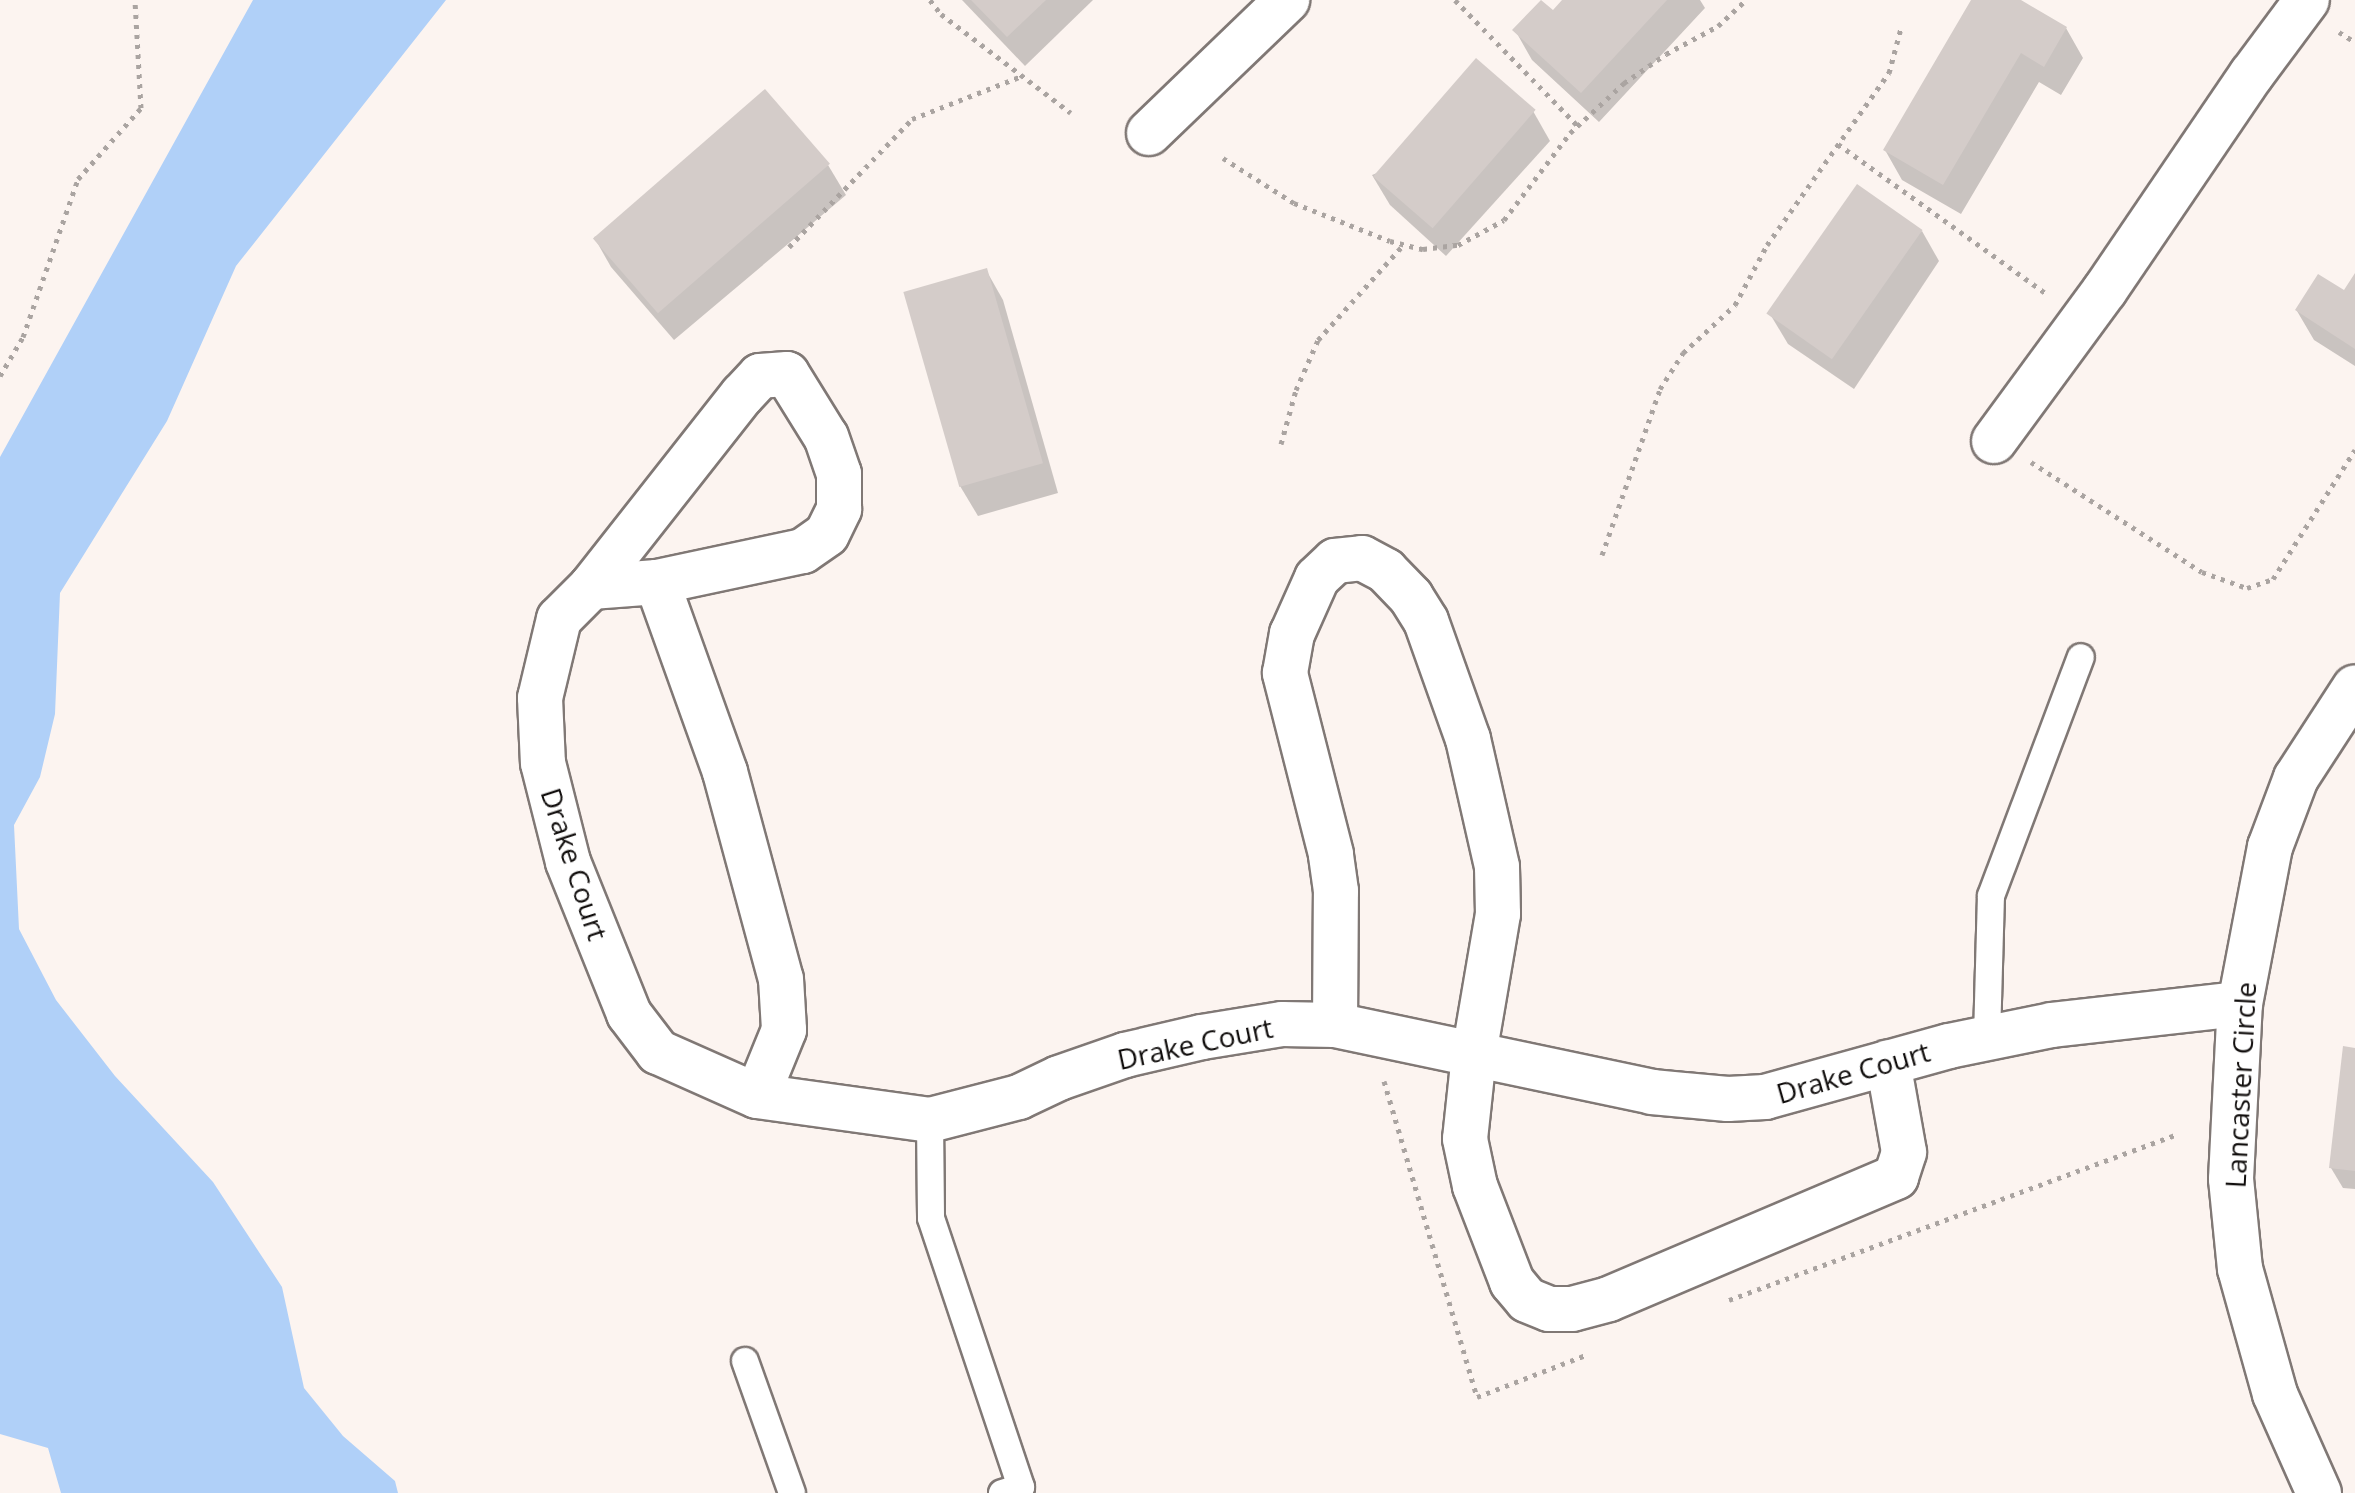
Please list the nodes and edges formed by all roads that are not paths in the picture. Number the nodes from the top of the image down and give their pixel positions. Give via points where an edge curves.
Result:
1 (1287, 0) edge
2 (2307, 0) edge
3 (1149, 133) dead end
4 (1994, 441) dead end
5 (657, 582) junction
6 (591, 587) junction
7 (2081, 657) dead end
8 (2355, 687) edge
9 (2240, 1004) junction
10 (1335, 1025) junction
11 (1987, 1038) junction
12 (1474, 1055) junction
13 (1888, 1062) junction
14 (757, 1096) junction
15 (930, 1120) junction
16 (745, 1361) dead end
17 (792, 1493) edge
18 (1002, 1493) edge
19 (2319, 1493) edge

1 - 3 street
2 - 4 street
5 - 6 street
5 - 6 street, Drake Court via 803,551 827,534 839,509 839,474 826,437 787,374 760,376 742,395
5 - 14 street via 725,772 777,956 784,1030
6 - 14 street, Drake Court via 559,619 540,698 543,763 568,862 629,1014 658,1052
7 - 11 lane via 1991,896
8 - 9 street, Lancaster Circle via 2313,748 2285,802 2270,847
9 - 11 street, Drake Court via 2052,1025
9 - 19 street, Lancaster Circle via 2231,1179 2240,1269 2275,1394
10 - 12 street, Drake Court
10 - 12 street via 1336,891 1331,854 1285,673 1292,634 1317,578 1335,561 1362,558 1386,571 1426,621 1468,739 1497,867 1498,914
10 - 15 street, Drake Court via 1282,1024 1187,1040 1125,1055 1019,1097
11 - 13 street, Drake Court
12 - 13 street, Drake Court via 1652,1092 1728,1099 1765,1097
12 - 13 street via 1465,1139 1475,1186 1512,1282 1527,1300 1549,1309 1609,1299 1896,1177 1904,1152
14 - 15 street, Drake Court
15 - 18 lane via 931,1218 1021,1487
16 - 17 lane

